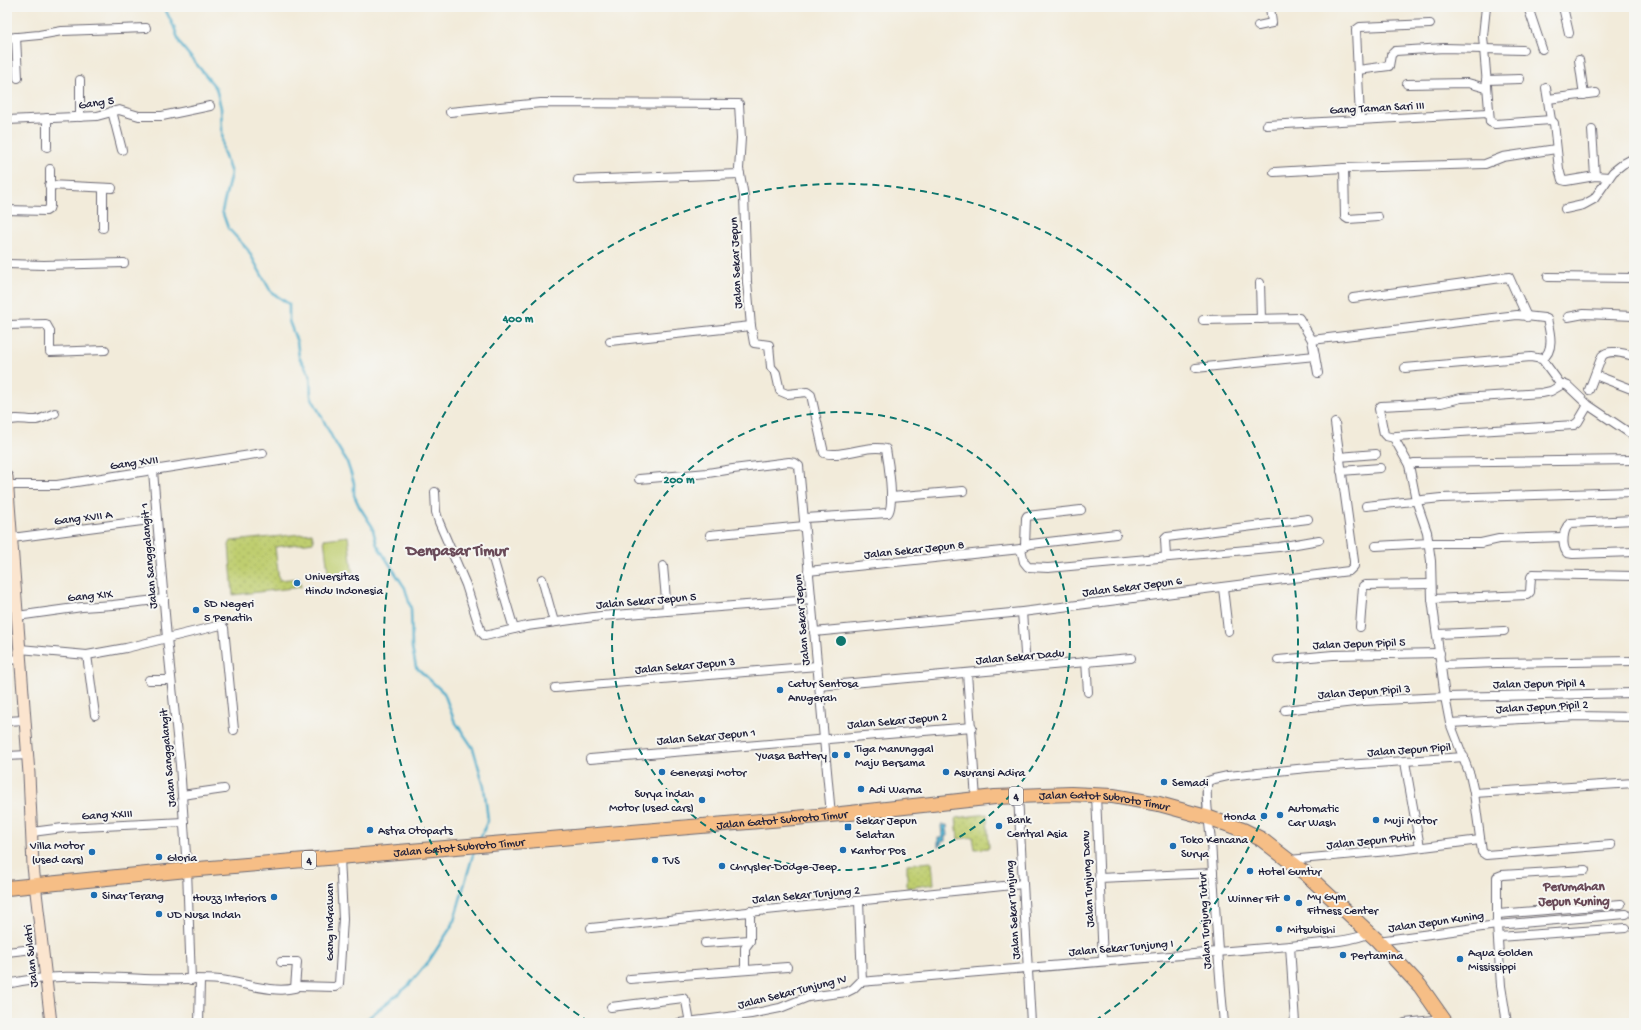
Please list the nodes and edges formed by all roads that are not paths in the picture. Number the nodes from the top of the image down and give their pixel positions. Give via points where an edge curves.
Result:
1 (1270, 7) edge
2 (1486, 7) edge
3 (1528, 7) edge
4 (1563, 7) edge
5 (1430, 24) dead end
6 (1258, 26) dead end
7 (146, 28) dead end
8 (1569, 33) dead end
9 (16, 37) junction
10 (7, 38) edge
11 (1542, 49) dead end
12 (1484, 50) junction
13 (1523, 50) dead end
14 (1579, 60) dead end
15 (1358, 70) junction
16 (18, 78) dead end
17 (1520, 79) dead end
18 (80, 80) dead end
19 (1407, 84) dead end
20 (1486, 84) junction
21 (1546, 88) dead end
22 (1596, 93) dead end
23 (1584, 95) junction
24 (1548, 99) junction
25 (210, 106) dead end
26 (112, 112) junction
27 (450, 112) dead end
28 (1488, 113) junction
29 (80, 117) junction
30 (47, 118) junction
31 (1360, 119) junction
32 (7, 120) edge
33 (1551, 120) junction
34 (1267, 125) dead end
35 (1592, 130) dead end
36 (47, 147) dead end
37 (1556, 149) junction
38 (122, 150) dead end
39 (1634, 158) edge
40 (1344, 168) junction
41 (50, 169) dead end
42 (1274, 172) dead end
43 (740, 174) junction
44 (1595, 176) junction
45 (1609, 177) junction
46 (578, 180) dead end
47 (50, 185) junction
48 (103, 188) junction
49 (112, 188) dead end
50 (1565, 209) dead end
51 (7, 210) edge
52 (1378, 217) dead end
53 (103, 228) dead end
54 (124, 263) dead end
55 (7, 264) edge
56 (1548, 276) dead end
57 (1634, 278) edge
58 (1260, 283) dead end
59 (1353, 298) dead end
60 (1634, 316) edge
61 (1527, 317) junction
62 (1568, 317) dead end
63 (1261, 318) junction
64 (1202, 320) dead end
65 (7, 325) edge
66 (750, 326) junction
67 (1312, 340) junction
68 (610, 341) dead end
69 (105, 350) dead end
70 (1314, 356) junction
71 (1634, 356) edge
72 (1542, 360) junction
73 (1196, 368) dead end
74 (1405, 368) dead end
75 (1318, 373) dead end
76 (1595, 375) junction
77 (1561, 385) junction
78 (1589, 390) dead end
79 (1634, 390) edge
80 (1588, 405) junction
81 (55, 413) dead end
82 (7, 422) edge
83 (1335, 423) dead end
84 (1634, 436) edge
85 (1394, 438) junction
86 (262, 453) dead end
87 (1376, 454) dead end
88 (1339, 457) junction
89 (1634, 460) edge
90 (1409, 465) junction
91 (1380, 468) dead end
92 (152, 471) junction
93 (1341, 471) junction
94 (638, 479) dead end
95 (7, 482) edge
96 (963, 490) dead end
97 (435, 492) dead end
98 (1634, 492) edge
99 (891, 498) junction
100 (1416, 500) junction
101 (1366, 506) dead end
102 (1081, 510) dead end
103 (157, 519) junction
104 (1308, 519) dead end
105 (1634, 520) edge
106 (805, 522) junction
107 (1116, 534) dead end
108 (710, 535) dead end
109 (1564, 537) junction
110 (10, 540) edge
111 (1319, 540) dead end
112 (1429, 543) junction
113 (1376, 546) dead end
114 (1023, 548) junction
115 (1634, 552) edge
116 (492, 555) dead end
117 (1166, 557) junction
118 (10, 562) edge
119 (662, 566) dead end
120 (808, 572) junction
121 (1634, 576) edge
122 (542, 579) dead end
123 (1431, 584) junction
124 (1223, 588) junction
125 (11, 595) edge
126 (164, 599) junction
127 (1432, 599) junction
128 (811, 600) junction
129 (667, 610) junction
130 (1022, 612) junction
131 (17, 616) junction
132 (554, 622) junction
133 (1360, 628) dead end
134 (514, 629) junction
135 (1228, 631) dead end
136 (1504, 631) dead end
137 (814, 632) junction
138 (1438, 634) junction
139 (167, 638) junction
140 (1440, 653) junction
141 (20, 654) junction
142 (87, 655) junction
143 (1131, 658) dead end
144 (7, 660) edge
145 (1278, 660) dead end
146 (1086, 661) junction
147 (1634, 661) edge
148 (1441, 665) junction
149 (817, 666) junction
150 (1026, 667) junction
151 (967, 672) junction
152 (149, 680) dead end
153 (171, 680) junction
154 (819, 686) junction
155 (555, 688) dead end
156 (1088, 692) dead end
157 (1634, 693) edge
158 (1445, 697) junction
159 (1285, 710) dead end
160 (95, 715) dead end
161 (1634, 717) edge
162 (25, 720) junction
163 (7, 722) edge
164 (1450, 723) junction
165 (972, 726) junction
166 (234, 730) dead end
167 (824, 738) junction
168 (28, 755) junction
169 (7, 756) edge
170 (1464, 757) junction
171 (590, 759) dead end
172 (1405, 762) junction
173 (1634, 783) edge
174 (224, 789) dead end
175 (1474, 793) junction
176 (182, 795) junction
177 (1096, 795) junction
178 (1018, 796) junction
179 (976, 799) junction
180 (831, 815) junction
181 (1210, 818) junction
182 (184, 822) junction
183 (32, 832) junction
184 (1480, 840) junction
185 (1611, 845) dead end
186 (1420, 847) junction
187 (340, 857) junction
188 (1289, 860) junction
189 (1585, 870) dead end
190 (187, 872) junction
191 (1213, 873) junction
192 (1099, 878) junction
193 (1023, 884) junction
194 (35, 886) junction
195 (7, 888) edge
196 (859, 901) junction
197 (1621, 904) dead end
198 (750, 911) junction
199 (1498, 914) junction
200 (1626, 914) dead end
201 (1497, 925) junction
202 (591, 928) dead end
203 (1626, 928) dead end
204 (1374, 937) junction
205 (1498, 937) junction
206 (750, 940) junction
207 (705, 943) dead end
208 (1290, 946) junction
209 (42, 948) junction
210 (1217, 951) junction
211 (7, 952) edge
212 (1103, 961) junction
213 (281, 962) dead end
214 (786, 967) dead end
215 (1028, 967) junction
216 (745, 970) junction
217 (45, 977) junction
218 (630, 979) dead end
219 (191, 980) junction
220 (200, 980) junction
221 (862, 982) junction
222 (7, 984) edge
223 (296, 986) junction
224 (611, 1007) dead end
225 (1444, 1021) edge
226 (690, 1022) edge
227 (51, 1023) edge
228 (199, 1023) edge
229 (679, 1023) edge
230 (1031, 1023) edge
231 (1224, 1023) edge
232 (1295, 1023) edge
233 (1405, 1023) edge
234 (1507, 1023) edge

1 - 6 street via 1272,23
2 - 12 street
3 - 11 street
4 - 8 street
5 - 15 street via 1360,27 1356,30
7 - 9 street via 62,31
9 - 10 street
9 - 16 street
12 - 13 street
12 - 15 street via 1444,48 1395,51 1391,55 1389,66
12 - 20 street
14 - 23 street
15 - 31 street
17 - 20 street
18 - 29 street
19 - 20 street
20 - 28 street
21 - 24 street
22 - 23 street
23 - 24 street
24 - 33 street
25 - 26 street, Gang 5 via 162,116 134,115 121,110
26 - 29 street, Gang 5
26 - 38 street
27 - 43 street, Jalan Sekar Jepun via 541,103 739,104
28 - 31 street, Gang Taman Sari III
28 - 33 street via 1490,122 1495,124
29 - 30 street, Gang 5
30 - 32 street, Gang 5
30 - 36 street
31 - 34 street, Gang Taman Sari III
33 - 37 street via 1554,124
35 - 44 street
37 - 40 street via 1503,157 1485,164
37 - 44 street via 1560,176 1564,181
39 - 45 street via 1620,166
40 - 42 street
40 - 52 street via 1345,217
41 - 47 street
43 - 46 street
43 - 66 street, Jalan Sekar Jepun via 744,196
44 - 45 street
45 - 50 street via 1594,199 1583,205
47 - 48 street
47 - 51 street via 48,210
48 - 49 street
48 - 53 street
54 - 55 street
56 - 57 street
58 - 63 street
59 - 61 street via 1509,277
60 - 62 street via 1584,314
61 - 67 street via 1517,316
61 - 72 street via 1547,319 1550,351
63 - 64 street
63 - 67 street via 1299,318
65 - 69 street via 46,324 50,331 50,352
66 - 68 street
66 - 99 street, Jalan Sekar Jepun via 754,343 769,345 771,367 776,373 780,391 787,394 807,392 811,395 824,453 878,447 886,449
67 - 70 street
70 - 73 street
70 - 75 street
71 - 76 street via 1604,353
72 - 74 street via 1531,357
72 - 77 street
76 - 78 street
76 - 79 street
77 - 80 street via 1568,386
77 - 85 street, Jalan Jepun Pipil via 1542,393 1381,406 1379,409 1384,434
80 - 84 street
80 - 85 street via 1574,425
81 - 82 street via 36,420 26,418
83 - 88 street, Jalan Sekar Jepun 6
85 - 90 street, Jalan Jepun Pipil
86 - 92 street, Gang XVII
87 - 88 street
88 - 93 street, Jalan Sekar Jepun 6
89 - 90 street
90 - 100 street, Jalan Jepun Pipil
91 - 93 street
92 - 95 street, Gang XVII via 57,485
92 - 103 street, Jalan Sanggalangit 1
93 - 124 street, Jalan Sekar Jepun 6 via 1353,569 1335,574
94 - 106 street, Jalan Sekar Jepun via 796,463 800,471
95 - 110 main road, Jalan Sulatri
96 - 99 street
97 - 134 street, Jalan Sekar Jepun 5 via 439,522 466,585 481,632 485,636
98 - 100 street
99 - 106 street, Jalan Sekar Jepun via 891,510 887,513
100 - 101 street
100 - 112 street, Jalan Jepun Pipil
102 - 114 street via 1027,516
103 - 110 street, Gang XVII A
103 - 126 street, Jalan Sanggalangit 1
104 - 117 street via 1166,537
105 - 109 street via 1570,523 1566,527
106 - 108 street
106 - 120 street, Jalan Sekar Jepun
107 - 114 street, Jalan Sekar Jepun 8 via 1038,543
109 - 112 street via 1499,539 1481,543
109 - 115 street via 1567,553
110 - 118 main road, Jalan Sulatri
111 - 117 street
112 - 113 street
112 - 123 street, Jalan Jepun Pipil
114 - 117 street via 1024,562 1028,567 1038,569
114 - 120 street, Jalan Sekar Jepun 8
116 - 134 street
118 - 125 main road, Jalan Sulatri
119 - 129 street
120 - 128 street, Jalan Sekar Jepun
121 - 127 street via 1533,574 1530,592 1527,595
122 - 132 street
123 - 127 street, Jalan Jepun Pipil
123 - 133 street via 1363,586
124 - 130 street, Jalan Sekar Jepun 6
124 - 135 street
125 - 131 main road, Jalan Sulatri
126 - 131 street, Gang XIX
126 - 139 street, Jalan Sanggalangit 1
127 - 138 street, Jalan Jepun Pipil
128 - 129 street, Jalan Sekar Jepun 5
128 - 137 street, Jalan Sekar Jepun
129 - 132 street, Jalan Sekar Jepun 5
130 - 137 street, Jalan Sekar Jepun 6
130 - 150 street
131 - 141 main road, Jalan Sulatri
132 - 134 street, Jalan Sekar Jepun 5
136 - 138 street
137 - 149 street, Jalan Sekar Jepun
138 - 140 street, Jalan Jepun Pipil
139 - 142 street
139 - 153 street, Jalan Sanggalangit
139 - 166 street via 220,624 224,628
140 - 145 street, Jalan Jepun Pipil 5 via 1333,655
140 - 148 street, Jalan Jepun Pipil
141 - 142 street
141 - 144 street
141 - 162 main road, Jalan Sulatri
142 - 160 street
143 - 146 street, Jalan Sekar Dadu
146 - 150 street, Jalan Sekar Dadu
146 - 156 street
147 - 148 street
148 - 158 street, Jalan Jepun Pipil
149 - 154 street, Jalan Sekar Jepun
149 - 155 street, Jalan Sekar Jepun 3
150 - 151 street, Jalan Sekar Dadu
151 - 154 street
151 - 165 street, Jalan Sekar Dadu
152 - 153 street
153 - 176 street, Jalan Sanggalangit
154 - 167 street, Jalan Sekar Jepun
157 - 158 street, Jalan Jepun Pipil 4
158 - 159 street, Jalan Jepun Pipil 3
158 - 164 street, Jalan Jepun Pipil
161 - 164 street, Jalan Jepun Pipil 2 via 1578,716
162 - 163 street
162 - 168 main road, Jalan Sulatri
164 - 170 street, Jalan Jepun Pipil
165 - 167 street, Jalan Sekar Jepun 2
165 - 179 street, Jalan Sekar Dadu
167 - 171 street, Jalan Sekar Jepun 1
167 - 180 street, Jalan Sekar Jepun
168 - 169 street
168 - 183 main road, Jalan Sulatri
170 - 172 street, Jalan Jepun Pipil
170 - 175 street
172 - 181 street, Jalan Jepun Pipil via 1214,778 1208,781 1206,787
172 - 186 street
173 - 175 street
174 - 176 street
175 - 184 street
176 - 182 street, Jalan Sanggalangit
177 - 178 highway, Jalan Gatot Subroto Timur / 4
177 - 181 highway, Jalan Gatot Subroto Timur / 4 via 1159,804
177 - 192 street, Jalan Tunjung Danu
178 - 179 highway, Jalan Gatot Subroto Timur / 4
178 - 193 street, Jalan Sekar Tunjung
179 - 180 highway, Jalan Gatot Subroto Timur / 4
180 - 187 highway, Jalan Gatot Subroto Timur / 4
181 - 188 highway, Jalan Gatot Subroto Timur / 4 via 1261,839
181 - 191 street, Jalan Tunjung Tutur
182 - 183 street, Gang XXIII via 62,828
182 - 190 street, Jalan Sanggalangit
183 - 194 main road, Jalan Sulatri
184 - 185 street via 1482,852 1486,855
184 - 186 street, Jalan Jepun Putih
186 - 188 street, Jalan Jepun Putih
187 - 190 highway, Jalan Gatot Subroto Timur / 4
187 - 223 street, Gang Indrawan via 342,930 338,986
188 - 204 highway, Jalan Gatot Subroto Timur / 4
189 - 199 street, Jalan Jepun Kuning via 1498,876
190 - 194 highway, Jalan Gatot Subroto Timur / 4
190 - 219 street, Jalan Sanggalangit
191 - 192 street
191 - 210 street, Jalan Tunjung Tutur
192 - 212 street, Jalan Tunjung Danu
193 - 196 street, Jalan Sekar Tunjung 2
193 - 215 street, Jalan Sekar Tunjung
194 - 195 highway, 4
194 - 209 main road, Jalan Sulatri
196 - 198 street, Jalan Sekar Tunjung 2
196 - 221 street
197 - 199 street, Jalan Jepun Kuning
198 - 202 street, Jalan Sekar Tunjung 2
198 - 206 street
199 - 201 street, Jalan Jepun Kuning
200 - 201 street, Jalan Jepun Kuning
201 - 204 street, Jalan Jepun Kuning
201 - 205 street, Jalan Jepun Kuning
203 - 205 street
204 - 208 street, Jalan Jepun Kuning via 1364,936
204 - 225 highway, Jalan Gatot Subroto Timur / 4 via 1420,986
205 - 234 street, Jalan Jepun Kuning via 1502,998
206 - 207 street
206 - 216 street via 745,948
208 - 210 street, Jalan Sekar Tunjung I
208 - 232 street
209 - 211 street
209 - 217 main road, Jalan Sulatri
210 - 212 street, Jalan Sekar Tunjung I
210 - 231 street, Jalan Tunjung Tutur
212 - 215 street, Jalan Sekar Tunjung I
213 - 223 street via 297,962
214 - 216 street
215 - 221 street, Jalan Sekar Tunjung IV
215 - 230 street, Jalan Sekar Tunjung
216 - 218 street
217 - 219 street
217 - 222 street
217 - 227 main road, Jalan Sulatri
219 - 220 street
220 - 223 street via 220,980 262,988 293,989
220 - 228 street
221 - 226 street, Jalan Sekar Tunjung IV via 847,992 808,997 769,1011
224 - 226 street via 683,998 686,1001
225 - 233 street
226 - 229 street, Jalan Sekar Tunjung IV

